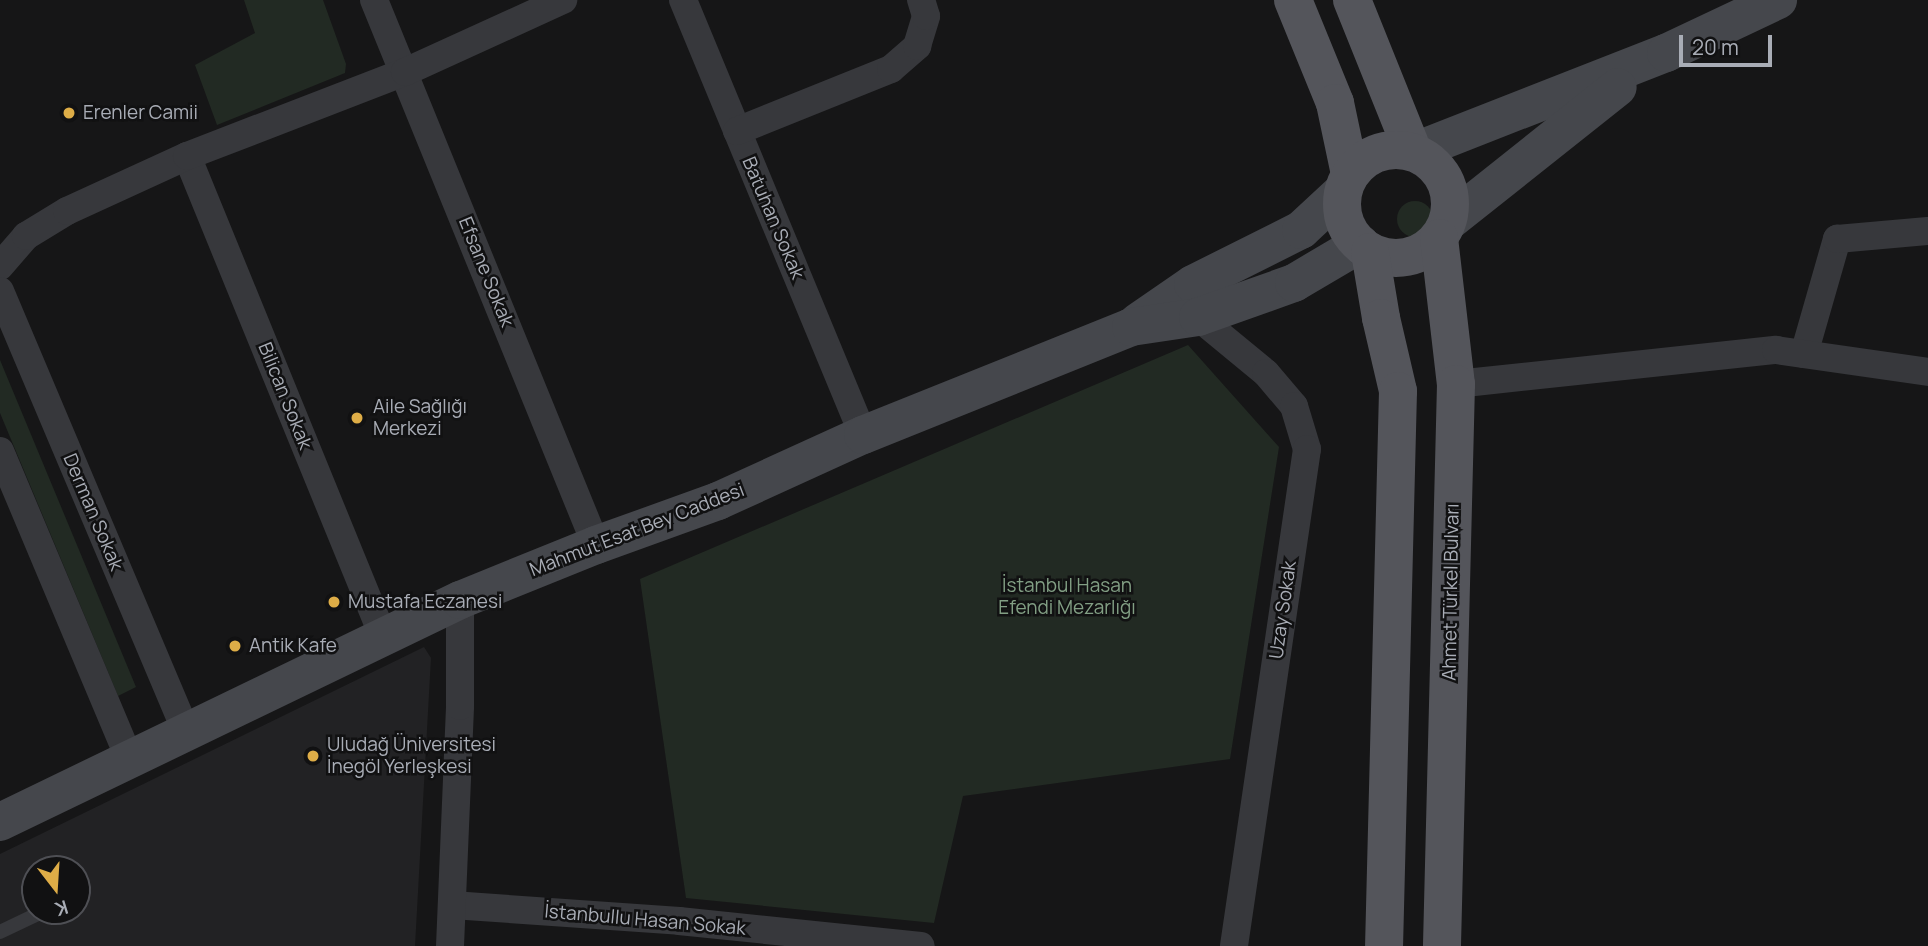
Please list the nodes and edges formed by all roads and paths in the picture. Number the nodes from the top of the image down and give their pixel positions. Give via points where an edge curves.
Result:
1 (374, 0) edge
2 (563, 0) edge
3 (683, 0) edge
4 (921, 0) edge
5 (1293, 0) edge
6 (1352, 0) edge
7 (1778, 0) edge
8 (1666, 54) junction
9 (405, 72) junction
10 (737, 131) junction
11 (1413, 152) junction
12 (187, 156) junction
13 (1346, 183) junction
14 (1443, 230) junction
15 (1928, 231) edge
16 (1365, 248) junction
17 (0, 266) edge
18 (0, 292) edge
19 (1198, 317) junction
20 (1131, 327) junction
21 (1804, 354) junction
22 (1928, 372) edge
23 (1456, 384) junction
24 (863, 435) junction
25 (0, 451) edge
26 (597, 545) junction
27 (460, 600) junction
28 (383, 636) junction
29 (186, 732) junction
30 (130, 760) junction
31 (0, 822) edge
32 (452, 905) junction
33 (21, 922) edge
34 (0, 932) edge
35 (450, 946) edge
36 (921, 946) edge
37 (1234, 946) edge
38 (1384, 946) edge
39 (1442, 946) edge

1 - 9 street, Efsane Sokak
2 - 9 street
3 - 10 street, Batuhan Sokak
4 - 10 street via 926,16 917,46 891,69
5 - 13 main road via 1335,103
6 - 11 main road
7 - 8 main road
8 - 11 main road
8 - 14 main road via 1608,94
9 - 12 street
9 - 26 street, Efsane Sokak
10 - 24 street, Batuhan Sokak
11 - 13 main road via 1378,152 1362,161
11 - 14 main road via 1435,166 1449,188 1451,205
12 - 17 street via 67,211 26,236
12 - 28 street, Bilican Sokak
13 - 16 main road via 1342,209 1346,227
13 - 20 main road via 1301,230 1193,284
14 - 16 main road via 1418,254 1405,258 1387,258
14 - 23 main road, Ahmet Türkel Bulvarı
15 - 21 street via 1837,239
16 - 19 main road via 1294,283
16 - 38 main road via 1398,391
18 - 29 street, Derman Sokak
19 - 20 main road
19 - 37 street, Uzay Sokak via 1266,373 1294,406 1307,449
20 - 24 main road, Mahmut Esat Bey Caddesi
21 - 22 street
21 - 23 street via 1776,351
23 - 39 main road, Ahmet Türkel Bulvarı
24 - 26 main road, Mahmut Esat Bey Caddesi via 718,501
25 - 30 street
26 - 27 main road, Mahmut Esat Bey Caddesi
27 - 28 main road, Mahmut Esat Bey Caddesi
27 - 32 street
28 - 29 main road, Mahmut Esat Bey Caddesi
29 - 30 main road, Mahmut Esat Bey Caddesi
30 - 31 main road, Mahmut Esat Bey Caddesi
32 - 35 street
32 - 36 street, İstanbullu Hasan Sokak via 679,921
33 - 34 lane

